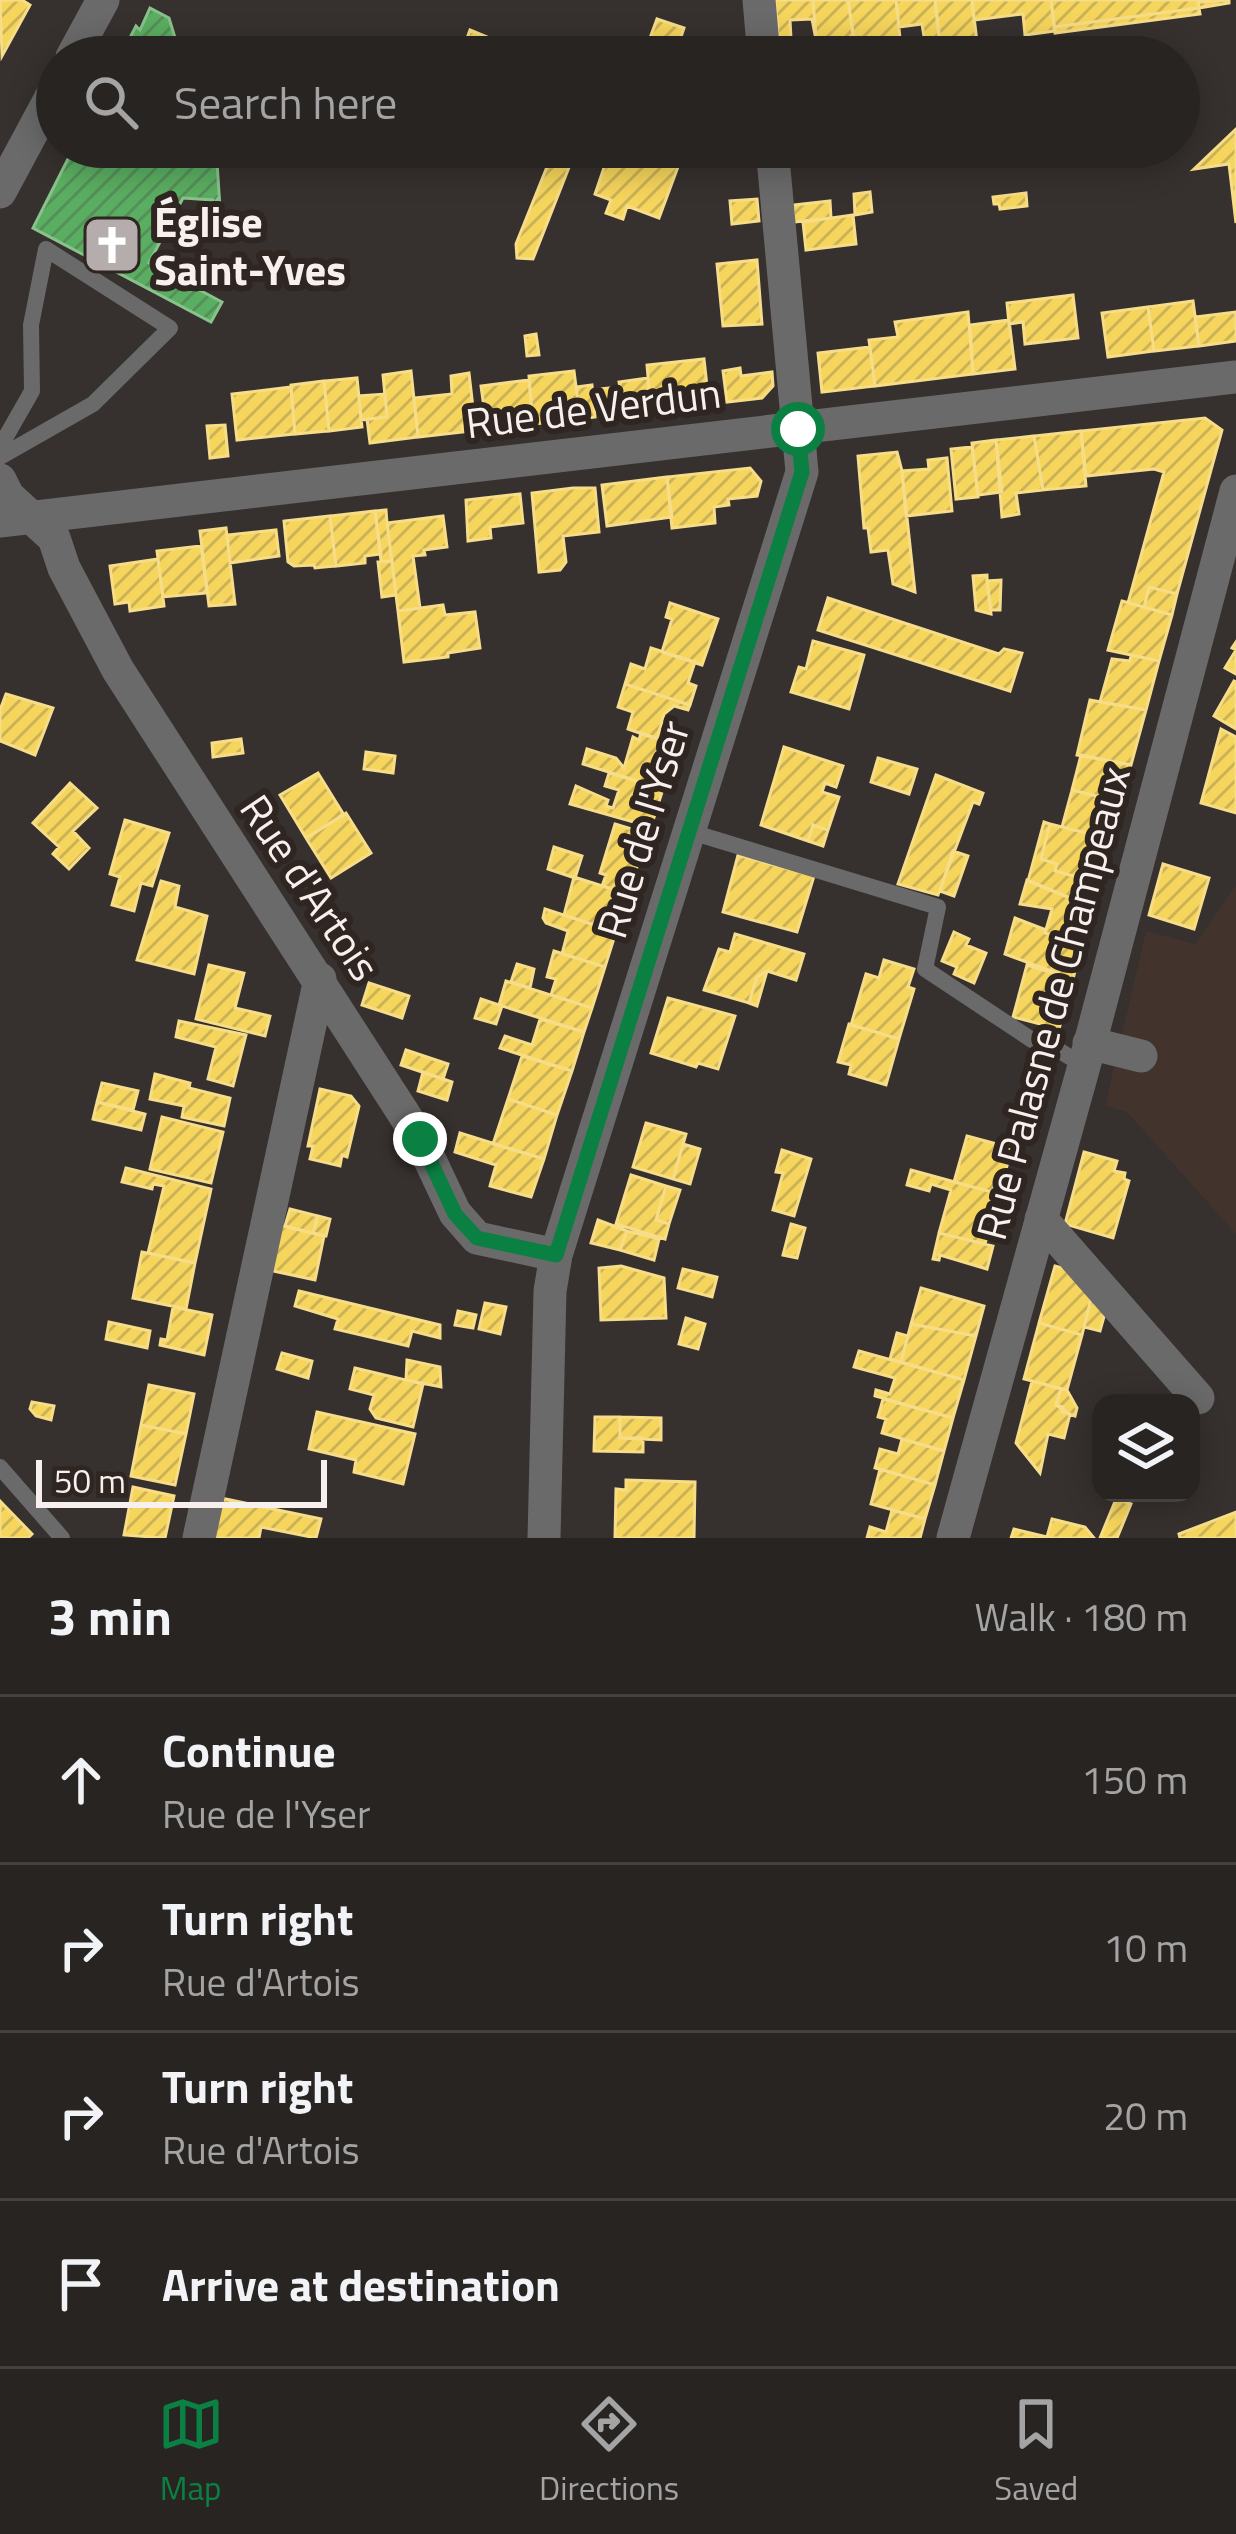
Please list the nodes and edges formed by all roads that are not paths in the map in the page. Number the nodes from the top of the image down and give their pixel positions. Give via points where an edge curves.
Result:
1 (103, 0) edge
2 (759, 0) edge
3 (84, 36) edge
4 (762, 36) edge
5 (36, 125) edge
6 (774, 168) edge
7 (0, 192) edge
8 (1236, 377) edge
9 (798, 429) junction
10 (0, 447) edge
11 (0, 457) edge
12 (0, 480) edge
13 (1236, 490) edge
14 (16, 519) edge
15 (688, 831) junction
16 (320, 980) junction
17 (1086, 1055) junction
18 (1141, 1055) dead end
19 (1041, 1219) junction
20 (556, 1255) junction
21 (1194, 1394) edge
22 (0, 1467) edge
23 (62, 1538) edge
24 (199, 1538) edge
25 (544, 1538) edge
26 (953, 1538) edge

1 - 3 street
2 - 4 street
5 - 7 street
6 - 9 street, Rue de l'Yser
8 - 9 street, Rue de Verdun
9 - 14 street, Rue de Verdun
9 - 15 street, Rue de l'Yser via 802,472
10 - 11 lane via 32,391 31,326 46,249 170,328 93,404
12 - 14 street, Rue d'Artois
13 - 17 street, Rue Palasne de Champeaux
14 - 16 street, Rue d'Artois via 54,538 118,670
15 - 17 lane via 938,907 926,968 1032,1040
15 - 20 street, Rue de l'Yser
16 - 20 street, Rue d'Artois via 420,1139 455,1214 477,1238
16 - 24 street
17 - 18 street
17 - 19 street, Rue Palasne de Champeaux
19 - 21 street
19 - 26 street, Rue Palasne de Champeaux
20 - 25 street, Rue de l'Yser
22 - 23 lane

